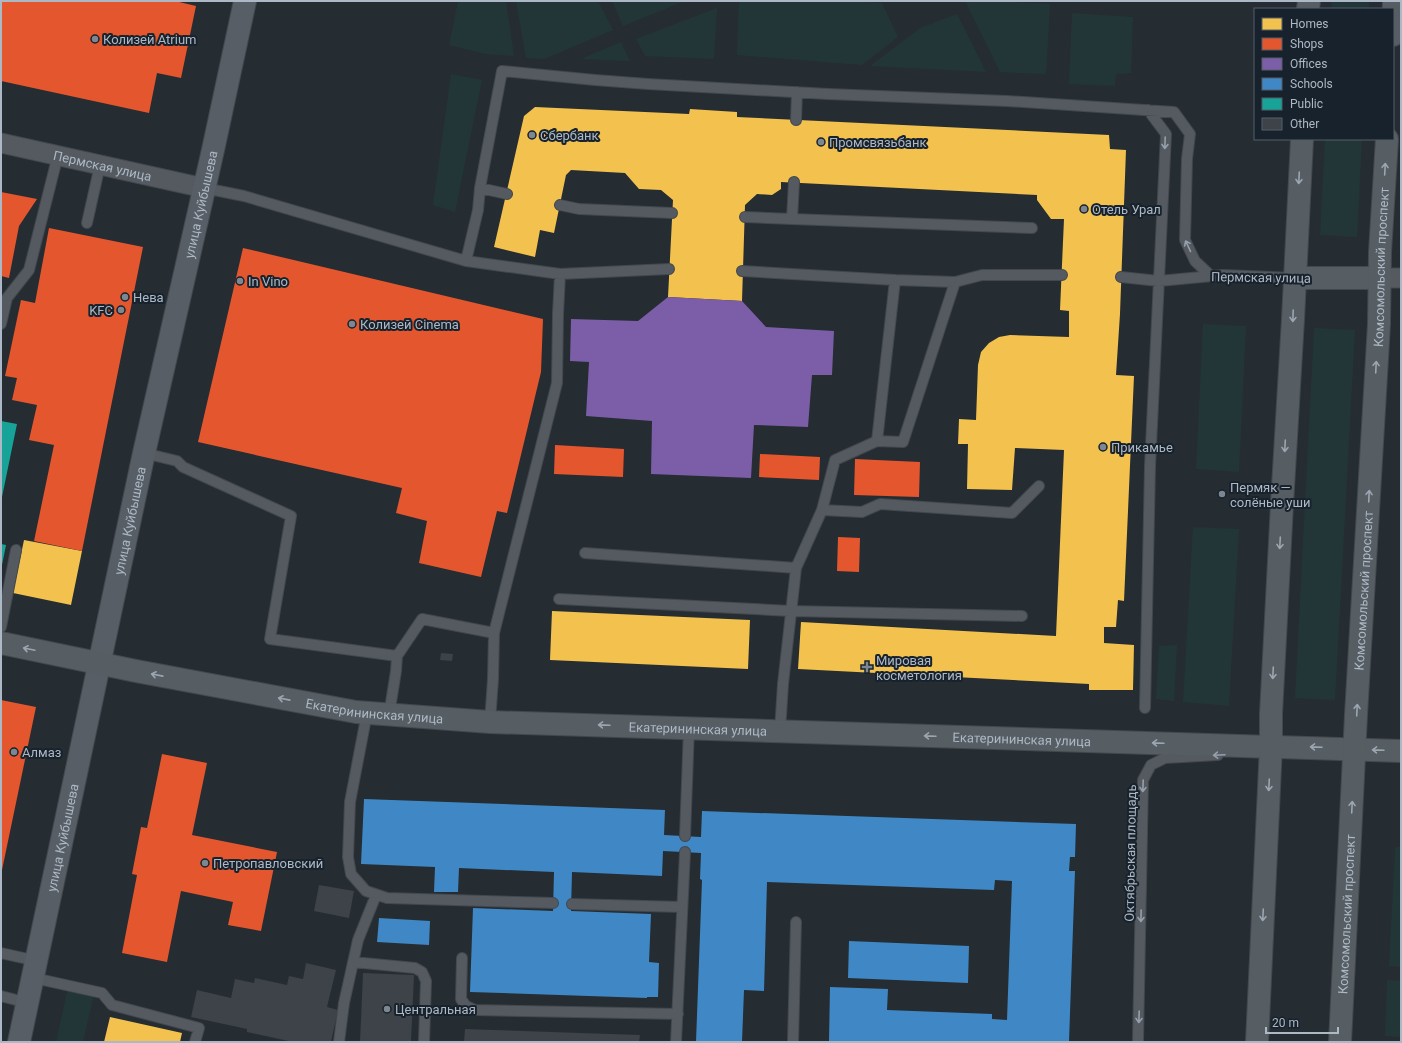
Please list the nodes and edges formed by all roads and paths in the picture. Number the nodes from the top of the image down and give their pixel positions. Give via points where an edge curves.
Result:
1 (245, 1) edge
2 (797, 92) junction
3 (1148, 110) junction
4 (796, 120) dead end
5 (1302, 140) edge
6 (1387, 140) edge
7 (1, 143) edge
8 (58, 156) junction
9 (100, 165) junction
10 (794, 182) dead end
11 (204, 188) junction
12 (480, 188) junction
13 (507, 194) dead end
14 (560, 205) dead end
15 (672, 213) dead end
16 (745, 217) dead end
17 (792, 219) junction
18 (87, 223) dead end
19 (1032, 228) dead end
20 (466, 261) junction
21 (669, 269) dead end
22 (742, 272) dead end
23 (560, 274) junction
24 (1062, 275) dead end
25 (1212, 276) junction
26 (1121, 277) dead end
27 (1294, 278) junction
28 (1391, 278) edge
29 (895, 280) junction
30 (1159, 281) junction
31 (955, 282) junction
32 (1, 324) edge
33 (877, 441) junction
34 (144, 453) junction
35 (1039, 486) dead end
36 (822, 510) junction
37 (16, 550) dead end
38 (585, 553) dead end
39 (796, 568) junction
40 (559, 599) dead end
41 (791, 610) junction
42 (1022, 616) dead end
43 (1, 627) edge
44 (494, 633) junction
45 (1, 643) edge
46 (396, 656) junction
47 (98, 663) junction
48 (1145, 708) dead end
49 (367, 713) junction
50 (389, 715) junction
51 (490, 722) junction
52 (689, 728) junction
53 (780, 731) junction
54 (1271, 746) junction
55 (1355, 749) junction
56 (1401, 751) edge
57 (686, 836) dead end
58 (685, 852) dead end
59 (376, 895) junction
60 (553, 903) dead end
61 (572, 904) dead end
62 (682, 907) junction
63 (796, 922) dead end
64 (1, 953) edge
65 (462, 958) dead end
66 (353, 962) junction
67 (35, 969) junction
68 (1, 996) edge
69 (28, 1003) junction
70 (678, 1014) junction
71 (19, 1042) edge
72 (196, 1042) edge
73 (339, 1042) edge
74 (424, 1042) edge
75 (676, 1042) edge
76 (793, 1042) edge
77 (1138, 1042) edge
78 (1257, 1042) edge
79 (1340, 1042) edge

1 - 11 main road, улица Куйбышева
2 - 3 lane
2 - 4 lane
2 - 12 lane via 595,80 502,71
25 -> 3 lane via 1195,261 1185,240 1190,134 1174,112
3 -> 30 lane via 1166,134
5 -> 27 main road
28 -> 6 main road, Комсомольский проспект via 1380,252
7 - 8 street, Пермская улица
8 - 9 street, Пермская улица
8 - 32 lane via 29,270 7,298
9 - 11 street, Пермская улица
9 - 18 lane
10 - 17 lane
11 - 20 lane via 244,196
11 - 34 main road, улица Куйбышева
12 - 13 lane
12 - 20 lane via 478,210
14 - 15 lane via 579,209
16 - 17 lane
17 - 19 lane
20 - 23 lane
21 - 23 lane
22 - 29 lane
23 - 44 lane via 557,383
24 - 31 lane via 982,275
25 - 27 lane, Пермская улица
25 - 30 lane, Пермская улица
26 - 30 lane, Пермская улица
27 - 28 main road, Пермская улица
27 -> 54 main road
55 -> 28 main road, Комсомольский проспект via 1378,332
29 - 31 lane
29 - 33 lane
30 - 48 lane via 1149,473
31 - 33 lane via 903,442
33 - 36 lane via 835,460
34 - 46 lane via 177,461 183,467 291,516 270,639
34 - 47 main road, улица Куйбышева
35 - 36 lane via 1012,513 880,504 862,512
36 - 39 lane
37 - 43 lane
38 - 39 lane
39 - 41 lane
40 - 41 lane
41 - 42 lane
41 - 53 lane
44 - 46 lane via 422,619
44 - 51 lane
47 -> 45 main road, Екатерининская улица
46 - 50 lane
49 -> 47 main road, Екатерининская улица
47 - 67 main road, улица Куйбышева
49 - 50 main road, Екатерининская улица
49 - 59 lane via 350,802 348,857 351,874 366,891
50 - 51 main road, Екатерининская улица
52 -> 51 main road, Екатерининская улица
52 - 53 main road, Екатерининская улица
52 - 57 lane
54 -> 53 main road, Екатерининская улица
55 -> 54 main road, Екатерининская улица
54 -> 77 lane, Октябрьская площадь via 1252,754 1165,758 1150,765 1143,780
54 -> 78 main road
56 -> 55 main road, Екатерининская улица
79 -> 55 main road, Комсомольский проспект
58 - 62 lane
59 - 60 lane via 387,898
59 - 66 lane via 358,940
61 - 62 lane
62 - 70 lane
63 - 76 lane
64 - 67 lane
65 - 70 lane via 461,999 466,1006 475,1010
66 - 73 lane
66 - 74 lane via 415,968 422,972 426,981
67 - 69 main road, улица Куйбышева
67 - 72 lane via 102,992 112,1005 199,1028
68 - 69 lane
69 - 71 main road, улица Куйбышева
70 - 75 lane

